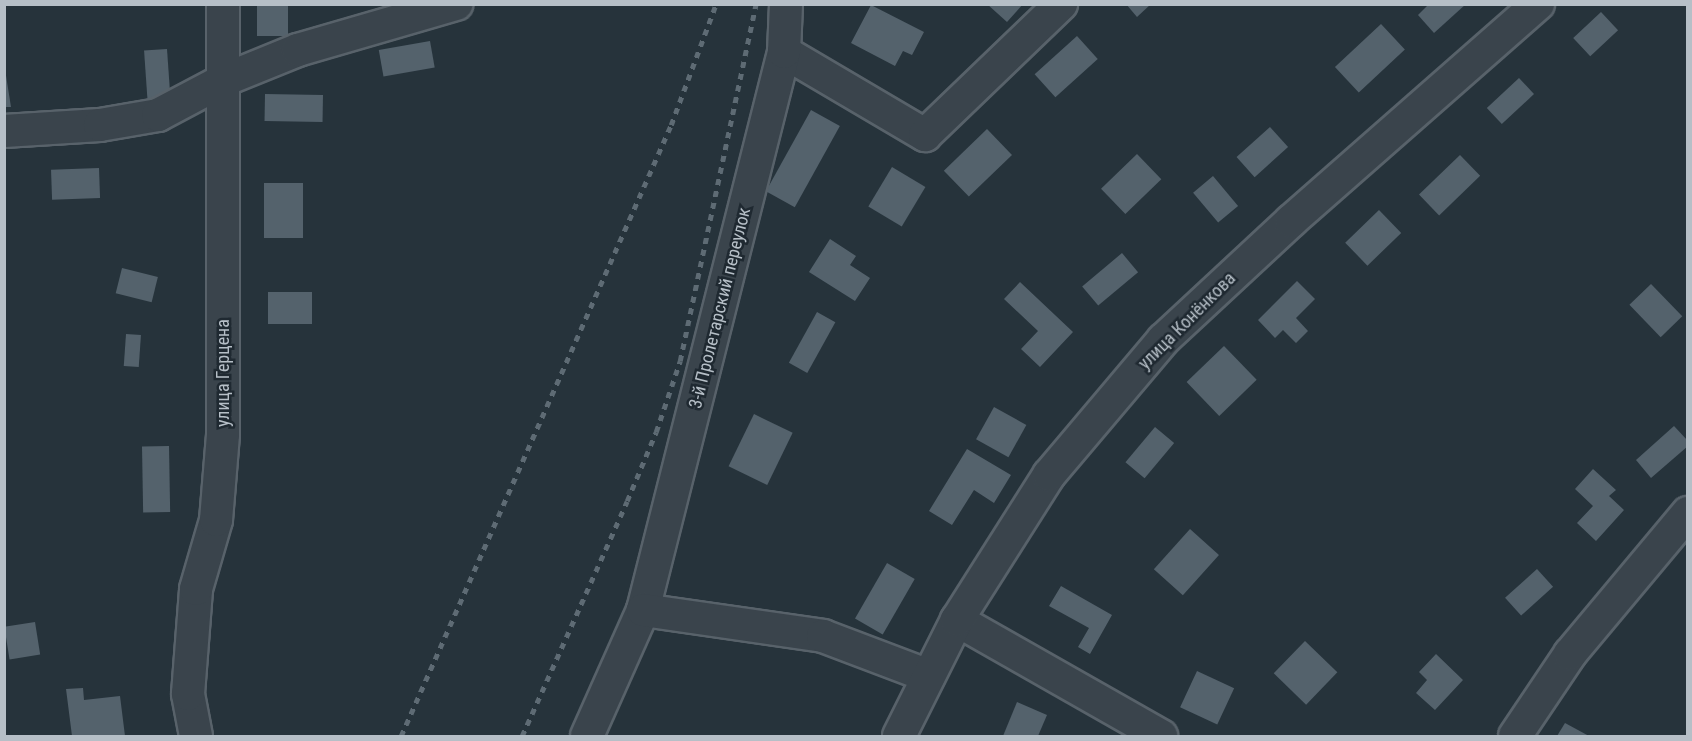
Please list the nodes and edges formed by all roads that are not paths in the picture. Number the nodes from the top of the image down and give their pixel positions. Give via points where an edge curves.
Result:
1 (224, 4) edge
2 (456, 4) edge
3 (786, 4) edge
4 (1061, 4) edge
5 (1538, 4) edge
6 (784, 52) junction
7 (224, 80) junction
8 (4, 131) edge
9 (1688, 513) edge
10 (643, 610) junction
11 (957, 620) junction
12 (929, 676) junction
13 (196, 736) edge
14 (587, 736) edge
15 (899, 736) edge
16 (1161, 736) edge
17 (1515, 736) edge

1 - 7 street, улица Герцена
2 - 7 street via 298,50
3 - 6 street, 3-й Пролетарский переулок
4 - 6 street via 925,135
5 - 11 street, улица Конёнкова via 1291,221 1163,340 1049,475
6 - 10 street, 3-й Пролетарский переулок
7 - 8 street via 158,115 100,125
7 - 13 street, улица Герцена via 223,434 216,520 196,589 188,694
9 - 17 street via 1570,654
10 - 12 street via 823,636
10 - 14 street, 3-й Пролетарский переулок
11 - 12 street, улица Конёнкова
11 - 16 street
12 - 15 street, улица Конёнкова

